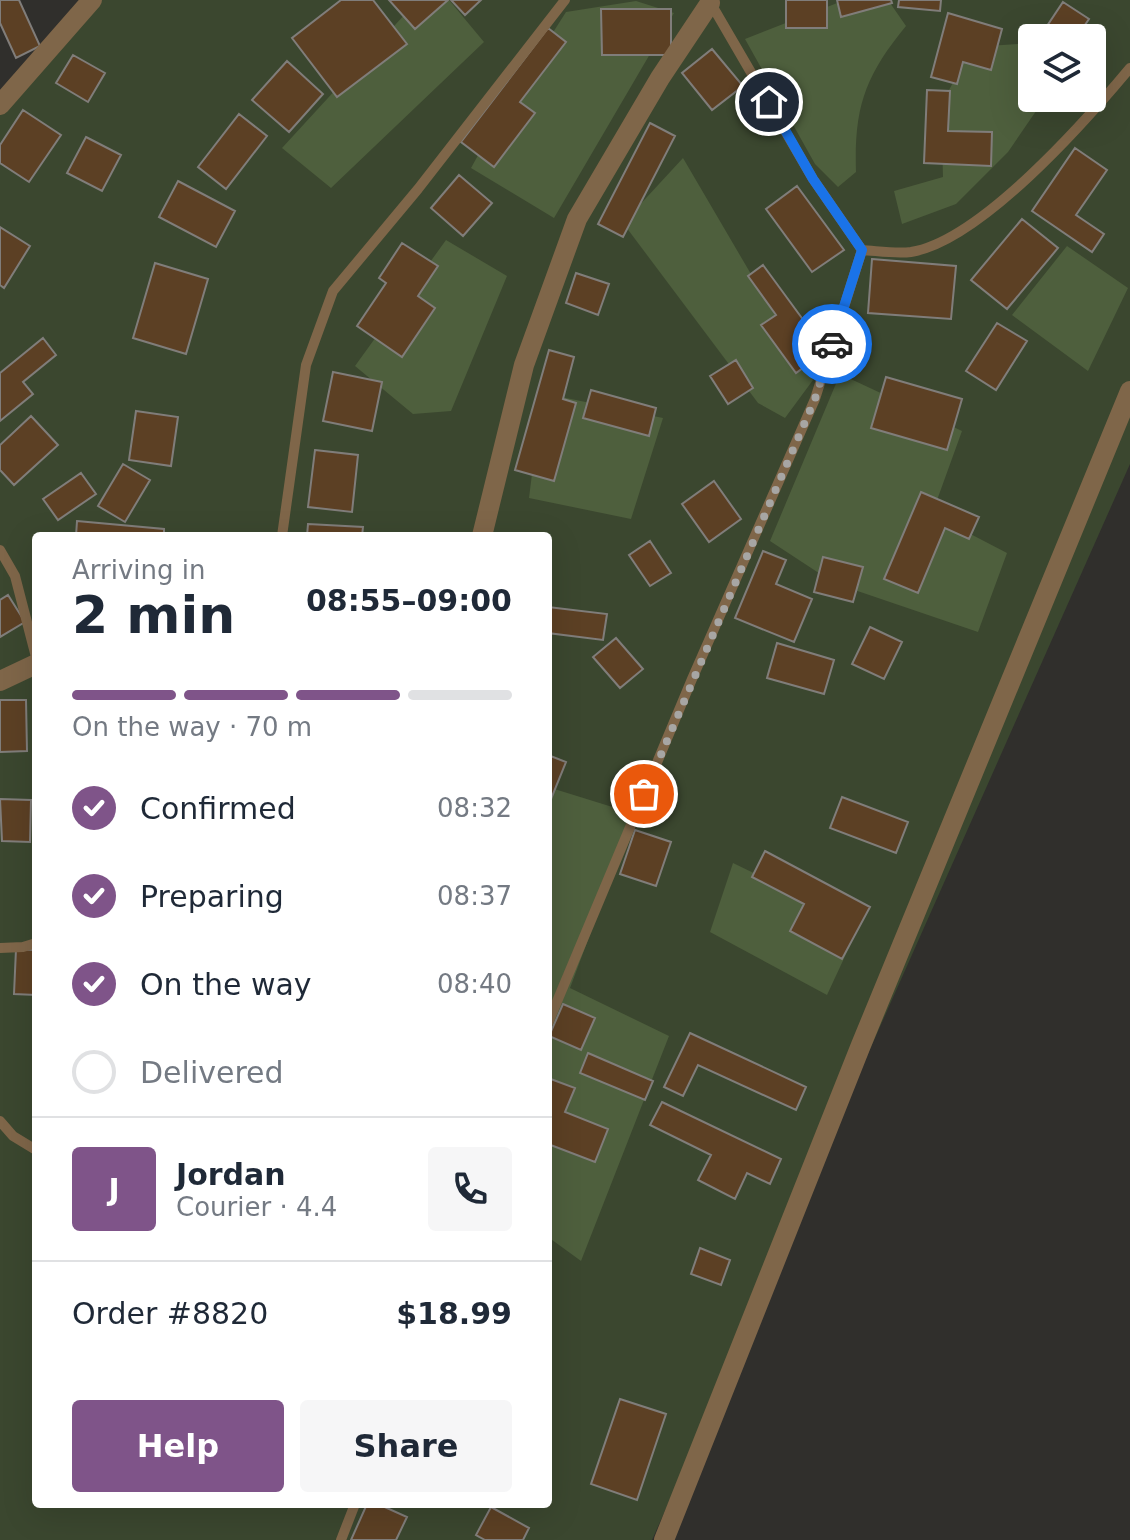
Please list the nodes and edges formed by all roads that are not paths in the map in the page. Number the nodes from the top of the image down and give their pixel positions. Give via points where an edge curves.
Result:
1 (92, 0) edge
2 (565, 0) edge
3 (710, 2) edge
4 (1130, 68) edge
5 (0, 105) edge
6 (862, 250) junction
7 (1130, 391) edge
8 (283, 532) edge
9 (483, 532) edge
10 (0, 550) edge
11 (32, 642) edge
12 (32, 666) edge
13 (0, 681) edge
14 (32, 944) edge
15 (0, 948) edge
16 (552, 1013) edge
17 (0, 1121) edge
18 (32, 1148) edge
19 (353, 1508) edge
20 (341, 1540) edge
21 (664, 1540) edge

1 - 5 street
2 - 8 lane via 333,291 306,365
3 - 6 lane via 813,179
3 - 9 street via 577,219 524,365
4 - 6 lane via 981,220 911,252
6 - 16 lane via 815,399
7 - 21 street
10 - 11 lane via 15,576
12 - 13 street
14 - 15 lane
17 - 18 lane
19 - 20 lane

